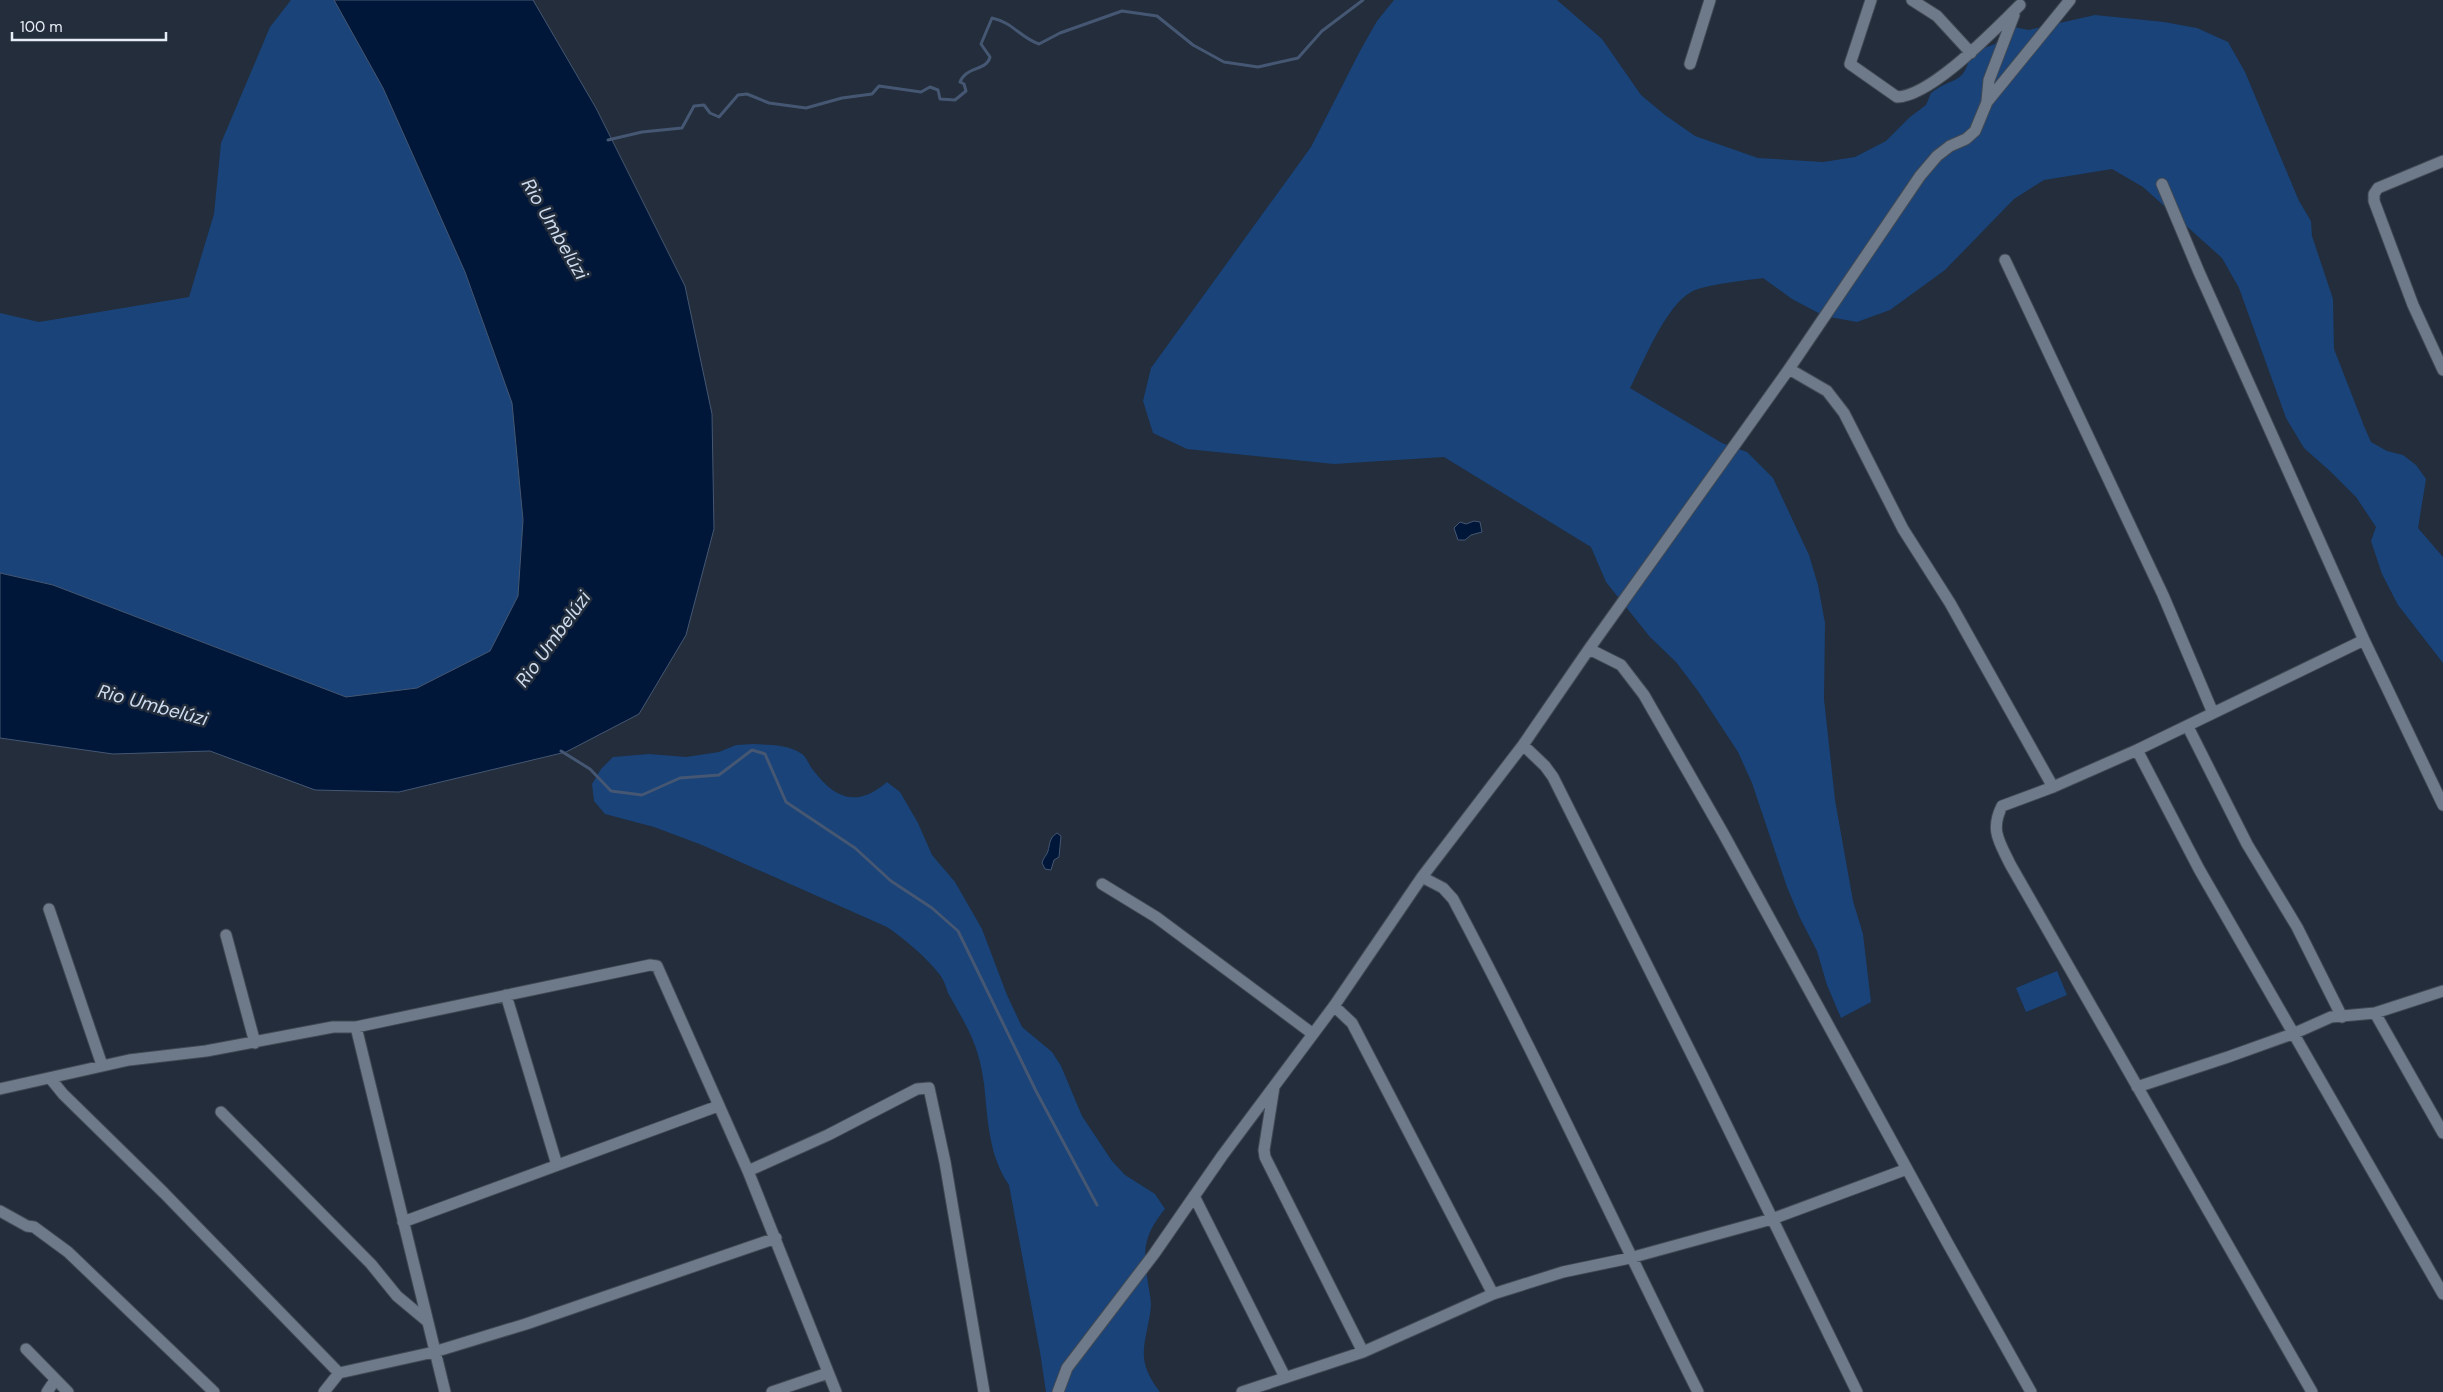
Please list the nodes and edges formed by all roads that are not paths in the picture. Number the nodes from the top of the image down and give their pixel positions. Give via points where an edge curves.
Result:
1 (1710, 0) edge
2 (1871, 0) edge
3 (1912, 0) edge
4 (2070, 0) edge
5 (2021, 2) edge
6 (1971, 53) junction
7 (1690, 64) dead end
8 (1987, 102) junction
9 (2443, 161) edge
10 (2162, 184) dead end
11 (2005, 260) dead end
12 (1789, 370) junction
13 (2443, 370) edge
14 (2364, 640) junction
15 (1589, 649) junction
16 (2213, 713) junction
17 (2188, 727) junction
18 (1523, 745) junction
19 (2137, 750) junction
20 (2053, 787) junction
21 (2443, 805) edge
22 (1422, 877) junction
23 (1102, 884) dead end
24 (49, 909) dead end
25 (226, 935) dead end
26 (2443, 991) edge
27 (506, 995) junction
28 (1334, 1006) junction
29 (2375, 1013) junction
30 (2342, 1017) junction
31 (356, 1027) junction
32 (2295, 1033) junction
33 (1313, 1034) junction
34 (255, 1043) junction
35 (102, 1065) junction
36 (50, 1078) junction
37 (1274, 1085) junction
38 (2138, 1087) junction
39 (0, 1089) edge
40 (718, 1106) junction
41 (221, 1112) dead end
42 (2443, 1133) edge
43 (557, 1165) junction
44 (1907, 1169) junction
45 (748, 1171) junction
46 (1194, 1196) junction
47 (0, 1211) edge
48 (1772, 1219) junction
49 (403, 1222) junction
50 (776, 1238) junction
51 (1630, 1258) junction
52 (1493, 1294) junction
53 (2443, 1294) edge
54 (427, 1321) junction
55 (26, 1350) dead end
56 (434, 1352) junction
57 (1363, 1352) junction
58 (339, 1373) junction
59 (828, 1373) junction
60 (1285, 1377) junction
61 (55, 1380) junction
62 (47, 1392) edge
63 (68, 1392) edge
64 (214, 1392) edge
65 (324, 1392) edge
66 (445, 1392) edge
67 (772, 1392) edge
68 (836, 1392) edge
69 (984, 1392) edge
70 (1058, 1392) edge
71 (1242, 1392) edge
72 (1698, 1392) edge
73 (1857, 1392) edge
74 (2031, 1392) edge
75 (2312, 1392) edge

1 - 7 street
2 - 6 street via 1850,64 1890,94 1910,94
3 - 6 street via 1937,16
4 - 8 street
5 - 6 street
5 - 8 street via 2008,26 1989,80
8 - 12 street via 1975,131 1937,156 1920,176
9 - 13 street via 2378,188 2374,194 2413,305
10 - 14 street
11 - 16 street via 2163,595
12 - 15 street
12 - 20 street via 1827,392 1844,413 1903,529 1950,603
14 - 16 street
14 - 21 street
15 - 18 street
15 - 44 street via 1621,665 1644,695
16 - 17 street
17 - 19 street
17 - 30 street via 2247,844 2297,926
18 - 22 street
18 - 48 street via 1553,777
19 - 20 street
19 - 32 street via 2200,869
20 - 38 street via 2002,806 1997,816 1997,838
22 - 28 street
22 - 51 street via 1443,888 1453,899 1542,1072
23 - 33 street via 1156,917
24 - 35 street
25 - 34 street
26 - 29 street
27 - 31 street
27 - 40 street via 657,966
27 - 43 street
28 - 33 street
28 - 52 street via 1352,1023
29 - 30 street
29 - 42 street
30 - 32 street via 2330,1017
31 - 34 street via 333,1027
31 - 49 street
32 - 38 street
32 - 53 street
33 - 37 street
34 - 35 street
35 - 36 street
36 - 39 street
36 - 58 street
37 - 46 street
37 - 57 street via 1265,1157
38 - 75 street
40 - 43 street
40 - 45 street
41 - 54 street via 371,1264 397,1296
43 - 49 street
44 - 48 street
44 - 74 street
45 - 50 street
45 - 69 street via 828,1135 917,1089 929,1088 945,1162
46 - 60 street
46 - 70 street via 1067,1368
47 - 64 street via 34,1227 68,1252
48 - 51 street
48 - 73 street
49 - 54 street
50 - 56 street via 526,1324
50 - 59 street
51 - 52 street via 1563,1272
51 - 72 street
52 - 57 street
54 - 56 street
55 - 61 street
56 - 58 street
56 - 66 street
57 - 60 street
58 - 65 street
59 - 67 street
59 - 68 street
60 - 71 street
61 - 62 street
61 - 63 street

